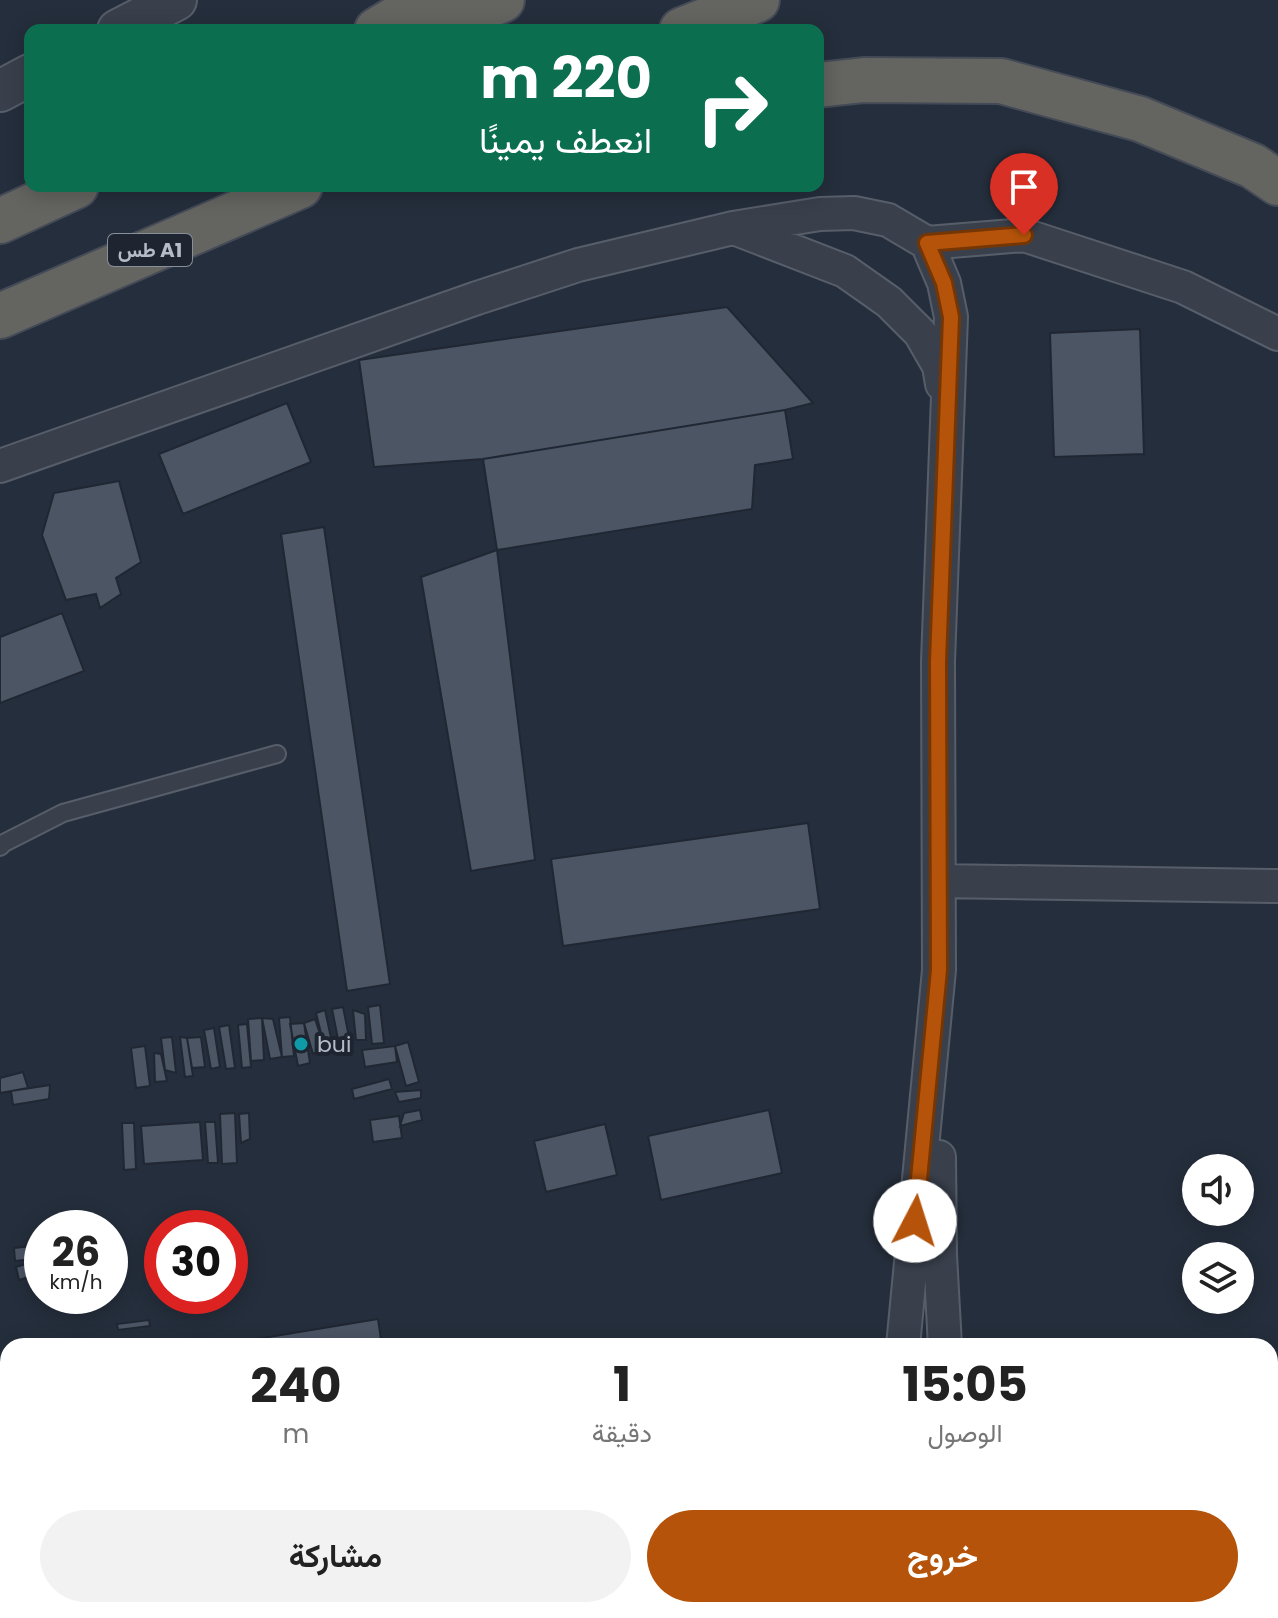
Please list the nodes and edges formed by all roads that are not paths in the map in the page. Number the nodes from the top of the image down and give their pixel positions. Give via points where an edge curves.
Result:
1 (176, 0) edge
2 (427, 0) edge
3 (502, 0) edge
4 (757, 0) edge
5 (130, 24) edge
6 (387, 24) edge
7 (444, 24) edge
8 (697, 24) edge
9 (24, 78) edge
10 (824, 84) edge
11 (0, 91) edge
12 (1278, 183) edge
13 (63, 192) edge
14 (286, 192) edge
15 (0, 221) edge
16 (733, 228) junction
17 (927, 243) junction
18 (0, 316) edge
19 (1278, 334) edge
20 (948, 419) junction
21 (0, 466) edge
22 (277, 754) dead end
23 (0, 847) edge
24 (940, 881) junction
25 (1278, 886) edge
26 (939, 970) junction
27 (904, 1338) edge
28 (945, 1338) edge

1 - 5 street
2 - 6 highway
3 - 7 highway
4 - 8 highway
9 - 11 street
10 - 12 highway via 1001,81 1140,119 1253,166
13 - 15 highway
14 - 18 highway, طس A1
16 - 17 street via 854,213 888,220
16 - 20 street via 845,271 889,302 920,333 939,366
16 - 21 street via 578,265
17 - 19 street via 1024,235 1183,287
17 - 20 street via 951,317
20 - 24 street via 938,661
22 - 23 lane via 63,813
24 - 25 street
24 - 26 street
26 - 27 street
26 - 28 street

